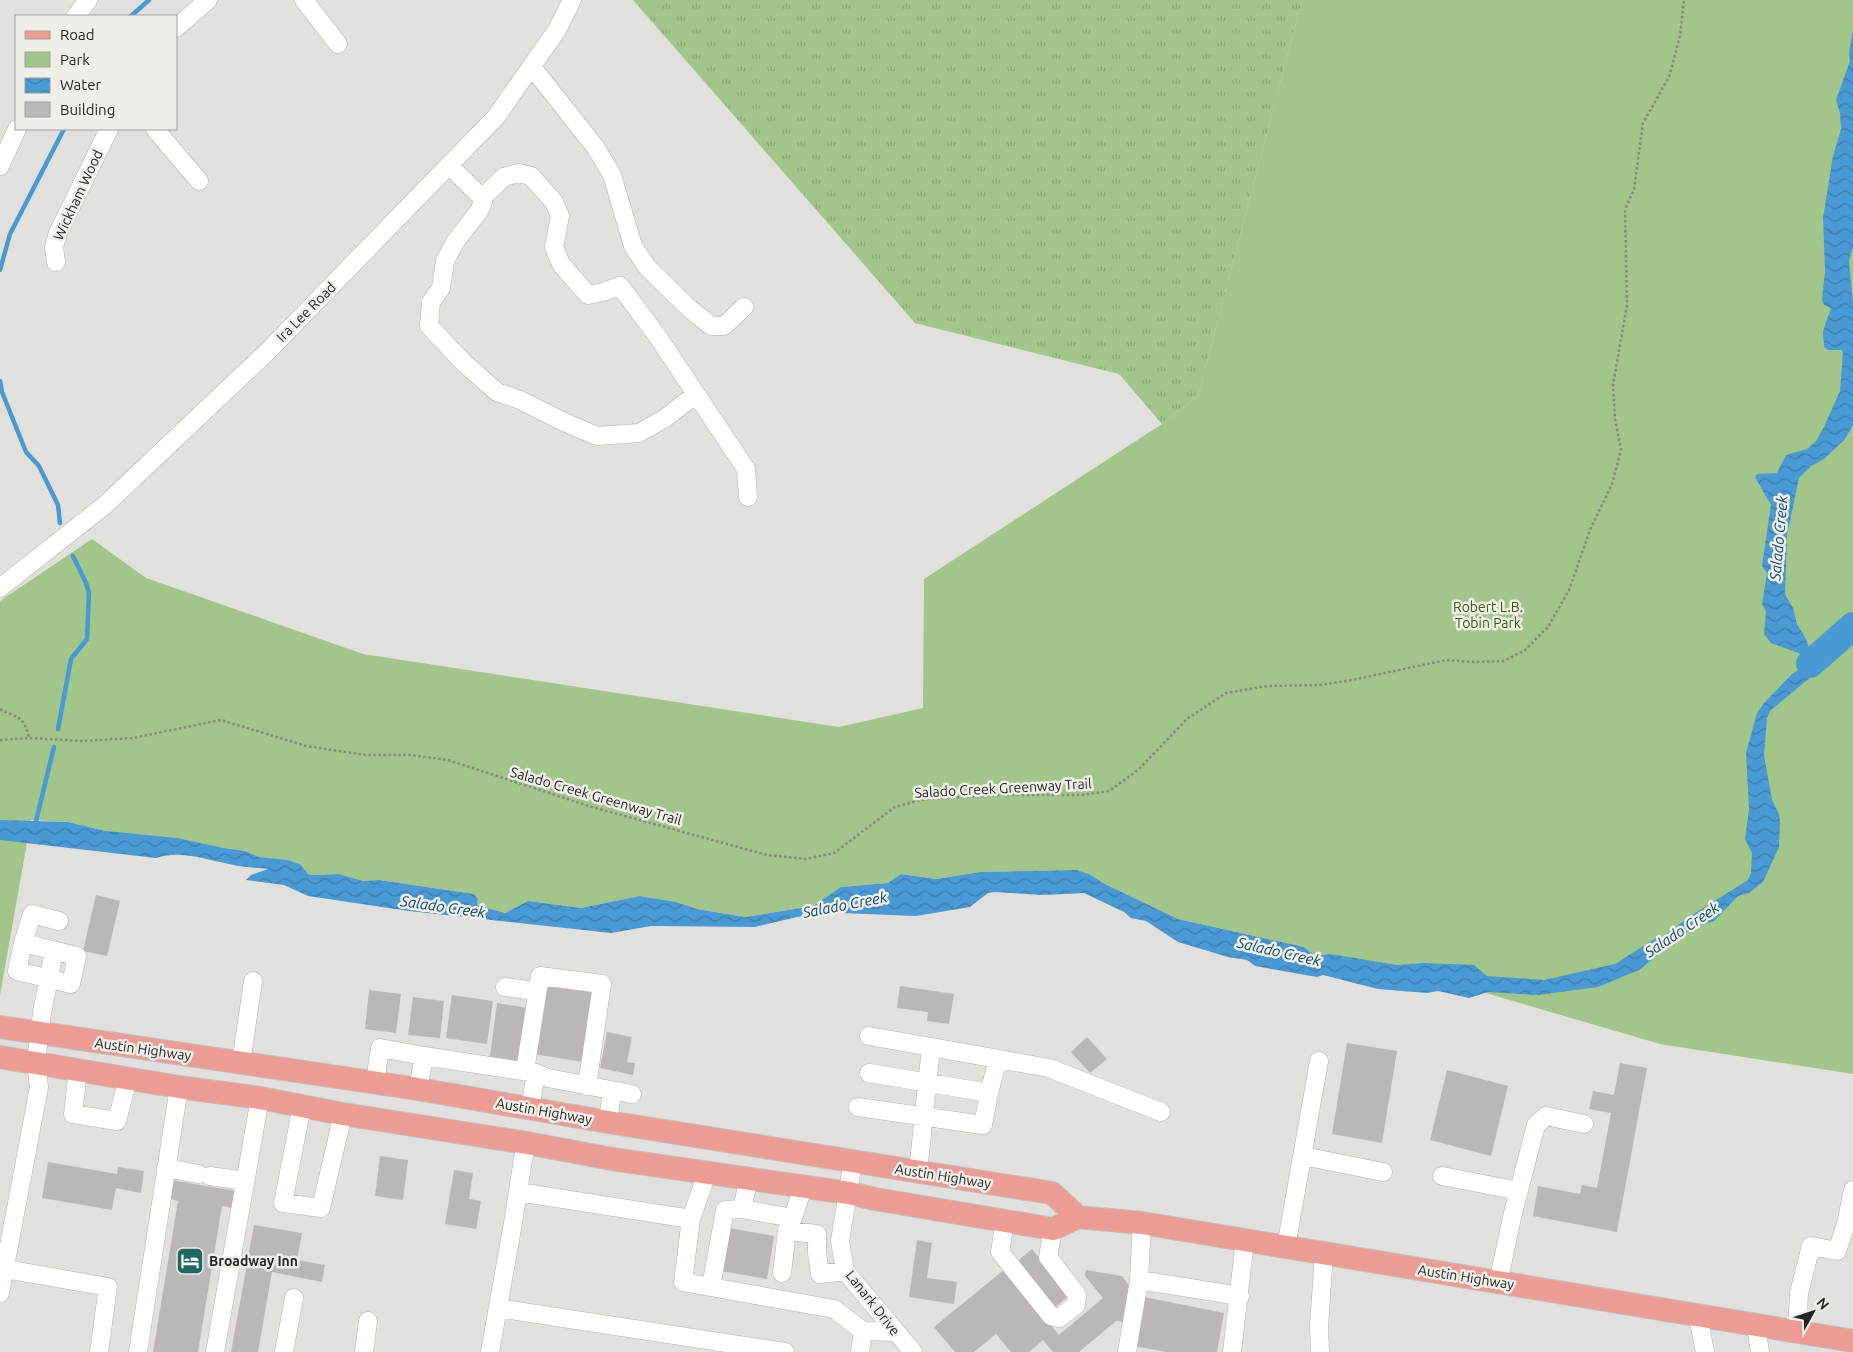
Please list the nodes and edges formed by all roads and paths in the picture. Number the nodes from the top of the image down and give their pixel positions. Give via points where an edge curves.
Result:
1 (88, 0) edge
2 (208, 0) edge
3 (304, 0) edge
4 (572, 0) edge
5 (1684, 0) edge
6 (77, 15) edge
7 (178, 26) edge
8 (338, 44) dead end
9 (532, 67) junction
10 (16, 130) edge
11 (109, 130) edge
12 (156, 130) edge
13 (449, 165) junction
14 (0, 166) edge
15 (199, 181) dead end
16 (482, 198) junction
17 (56, 262) dead end
18 (744, 307) dead end
19 (696, 394) junction
20 (748, 497) dead end
21 (0, 588) edge
22 (0, 709) edge
23 (29, 738) junction
24 (0, 740) edge
25 (59, 921) dead end
26 (23, 944) junction
27 (54, 951) junction
28 (49, 979) junction
29 (253, 981) dead end
30 (505, 987) dead end
31 (537, 991) junction
32 (0, 1028) edge
33 (40, 1034) junction
34 (869, 1036) dead end
35 (931, 1047) junction
36 (0, 1056) edge
37 (424, 1056) junction
38 (998, 1059) junction
39 (36, 1062) junction
40 (1318, 1062) dead end
41 (241, 1063) junction
42 (78, 1071) junction
43 (531, 1072) junction
44 (869, 1073) dead end
45 (128, 1078) junction
46 (375, 1082) junction
47 (928, 1082) junction
48 (587, 1086) junction
49 (178, 1087) junction
50 (418, 1089) junction
51 (612, 1090) junction
52 (989, 1093) junction
53 (632, 1094) dead end
54 (260, 1098) junction
55 (302, 1106) junction
56 (858, 1107) dead end
57 (530, 1109) junction
58 (1162, 1112) dead end
59 (343, 1114) junction
60 (924, 1117) junction
61 (608, 1122) junction
62 (1584, 1124) dead end
63 (527, 1143) junction
64 (1303, 1156) junction
65 (853, 1161) junction
66 (166, 1168) junction
67 (918, 1172) junction
68 (1383, 1172) dead end
69 (707, 1173) junction
70 (1442, 1176) dead end
71 (749, 1178) junction
72 (245, 1180) junction
73 (803, 1187) junction
74 (1853, 1190) edge
75 (1519, 1191) junction
76 (518, 1192) junction
77 (849, 1193) junction
78 (742, 1209) junction
79 (1078, 1217) junction
80 (691, 1220) junction
81 (1005, 1221) junction
82 (1142, 1223) junction
83 (1053, 1229) junction
84 (1245, 1240) junction
85 (1286, 1247) junction
86 (1324, 1254) junction
87 (2, 1269) edge
88 (846, 1272) junction
89 (782, 1273) dead end
90 (1139, 1280) junction
91 (1498, 1282) junction
92 (711, 1287) junction
93 (0, 1293) edge
94 (1240, 1296) junction
95 (294, 1298) dead end
96 (498, 1308) junction
97 (1698, 1316) junction
98 (368, 1322) dead end
99 (1756, 1325) junction
100 (862, 1331) junction
101 (1797, 1331) junction
102 (896, 1332) junction
103 (1853, 1341) edge
104 (99, 1352) edge
105 (138, 1352) edge
106 (215, 1352) edge
107 (284, 1352) edge
108 (364, 1352) edge
109 (490, 1352) edge
110 (785, 1352) edge
111 (860, 1352) edge
112 (913, 1352) edge
113 (1127, 1352) edge
114 (1232, 1352) edge
115 (1320, 1352) edge
116 (1705, 1352) edge
117 (1760, 1352) edge

1 - 6 street
2 - 7 street
3 - 8 street
4 - 9 street, Ira Lee Road
5 - 23 path, Salado Creek Greenway Trail via 1680,36 1669,77 1643,123 1634,189 1625,210 1627,305 1613,385 1620,450 1612,484 1590,530 1570,590 1548,627 1525,650 1504,661 1446,660 1352,680 1318,685 1266,686 1226,693 1187,719 1138,770 1108,791 1082,795 1001,795 925,800 895,807 834,853 806,859 766,854 592,807 448,760 366,755 306,746 221,720 134,738 82,741
9 - 13 street, Ira Lee Road via 496,117
9 - 18 street via 568,111 612,175 633,246 647,267 711,326 724,326
10 - 14 street
11 - 17 street, Wickham Wood via 58,233 54,247
12 - 15 street
13 - 16 street
13 - 21 street, Ira Lee Road via 267,352 105,505
16 - 19 street via 504,177 519,173 531,176 554,202 560,216 554,247 561,264 588,295 620,286
16 - 19 street via 484,202 479,211 455,242 446,261 441,288 430,302 429,326 464,363 497,392 597,436 639,433 664,420
19 - 20 street via 746,469
22 - 23 path via 19,717
23 - 24 path, Salado Creek Greenway Trail
25 - 26 street via 32,914
26 - 27 street
26 - 28 street via 17,971
27 - 28 street
27 - 28 street via 78,956 71,984
28 - 33 street
29 - 41 street
30 - 31 street
31 - 43 street
31 - 48 street via 540,976 602,984
32 - 33 main road, Austin Highway
33 - 39 street
33 - 41 main road, Austin Highway
34 - 35 street
35 - 38 street
35 - 47 street
36 - 39 main road
37 - 43 street
37 - 46 street via 380,1048
37 - 50 street
38 - 52 street
38 - 58 street via 1049,1068
39 - 42 main road
39 - 87 street via 38,1087
40 - 64 street
41 - 46 main road, Austin Highway
42 - 45 main road
42 - 45 street via 73,1114 117,1121
43 - 48 street
43 - 57 street
44 - 47 street
45 - 49 main road
46 - 50 main road, Austin Highway
47 - 52 street
47 - 60 street
48 - 51 street
49 - 54 main road
49 - 66 street
50 - 57 main road, Austin Highway
51 - 53 street
51 - 61 street
52 - 60 street via 983,1125
54 - 55 main road
54 - 72 street
55 - 59 main road
55 - 59 street via 283,1203 321,1208
56 - 60 street
57 - 61 main road, Austin Highway
59 - 63 main road
60 - 67 street
61 - 65 main road, Austin Highway
62 - 75 street via 1546,1116 1536,1125
63 - 69 main road
63 - 76 street
64 - 68 street
64 - 85 street
65 - 67 main road, Austin Highway
65 - 77 street, Lanark Drive
66 - 72 street
66 - 105 street
67 - 79 main road, Austin Highway via 1052,1193
69 - 71 main road
69 - 80 street
70 - 75 street
71 - 73 main road
71 - 78 street
72 - 106 street
73 - 77 main road
73 - 78 street via 793,1218
74 - 101 street via 1837,1251 1811,1246 1799,1294
75 - 91 street
76 - 80 street
76 - 96 street
77 - 81 main road
77 - 88 street, Lanark Drive via 840,1242
78 - 92 street via 725,1210
79 - 82 main road, Austin Highway
79 - 83 main road
80 - 92 street via 683,1282
81 - 83 main road
81 - 83 street via 1000,1252 1051,1316 1059,1318 1076,1305 1077,1295 1048,1257
82 - 84 main road, Austin Highway
82 - 90 street
84 - 85 main road, Austin Highway
84 - 94 street
85 - 86 main road, Austin Highway
86 - 91 main road, Austin Highway
86 - 115 street
87 - 93 street
87 - 104 street via 108,1287
88 - 89 street via 820,1274 817,1234 787,1232
88 - 102 street, Lanark Drive
90 - 94 street
90 - 113 street
91 - 97 main road, Austin Highway
92 - 100 street via 834,1309
94 - 114 street
95 - 107 street
96 - 109 street
96 - 110 street
97 - 99 main road, Austin Highway
97 - 116 street
98 - 108 street
99 - 101 main road, Austin Highway
99 - 117 street
100 - 102 street
100 - 111 street
101 - 103 main road, Austin Highway
102 - 112 street, Lanark Drive

